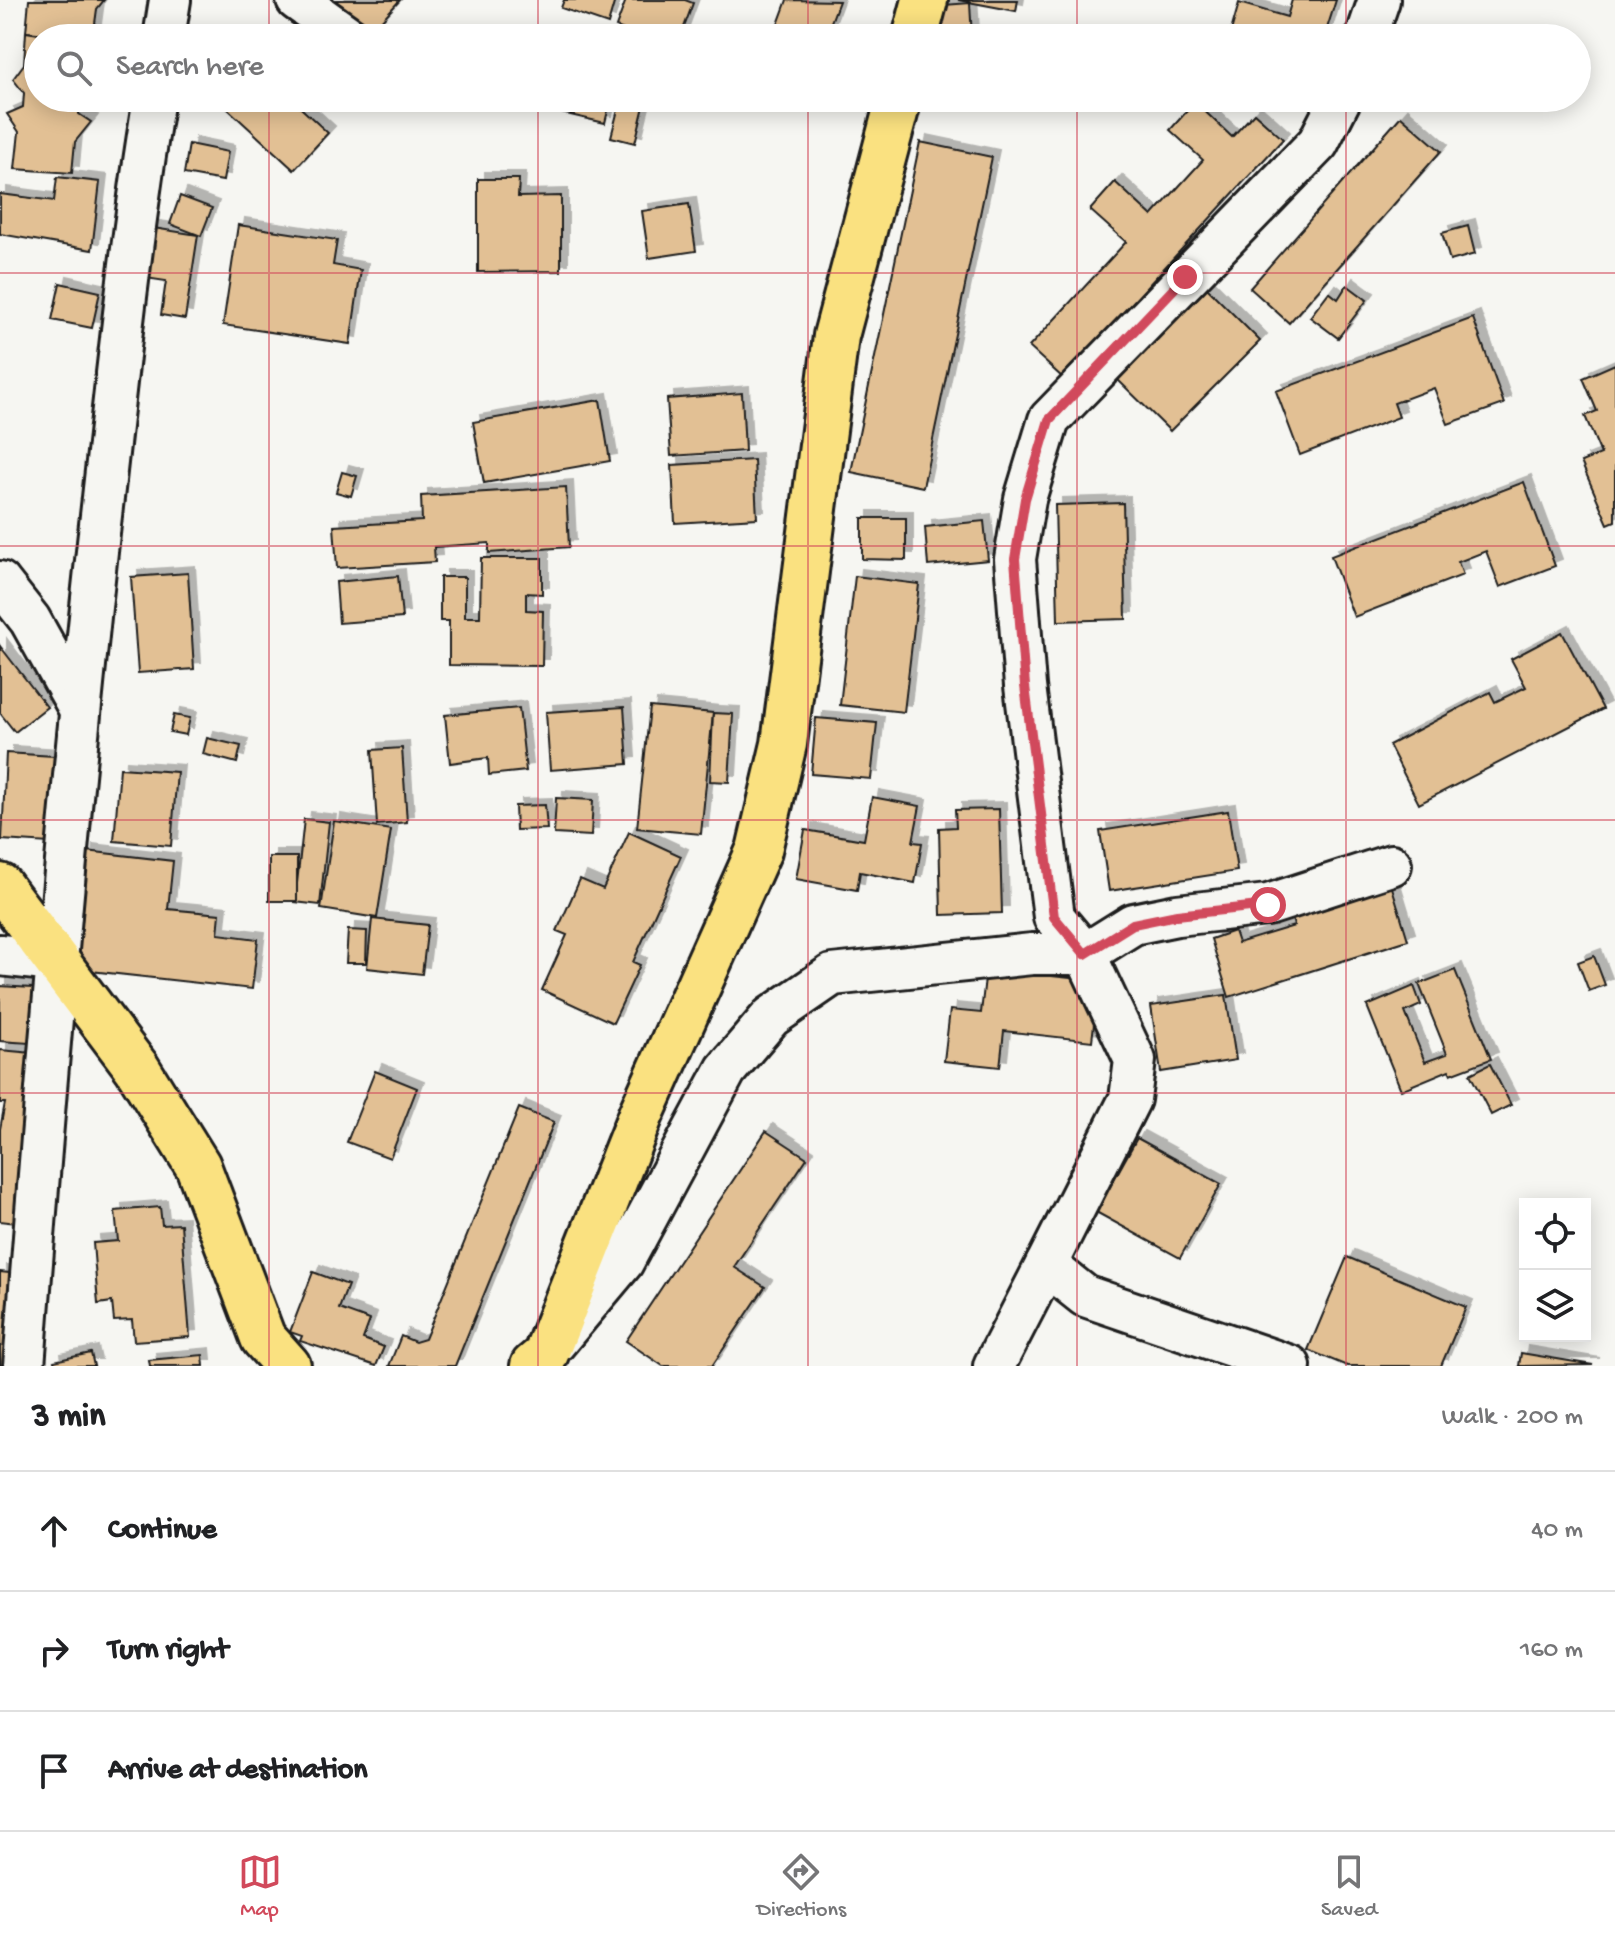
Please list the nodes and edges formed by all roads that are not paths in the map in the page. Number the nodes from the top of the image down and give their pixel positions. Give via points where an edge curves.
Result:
1 (297, 0) edge
2 (925, 0) edge
3 (1379, 0) edge
4 (330, 24) edge
5 (919, 24) edge
6 (1371, 24) edge
7 (152, 112) edge
8 (895, 112) edge
9 (1334, 112) edge
10 (0, 582) edge
11 (79, 708) junction
12 (1391, 865) dead end
13 (0, 886) edge
14 (1085, 954) junction
15 (0, 955) edge
16 (54, 961) junction
17 (1046, 1265) junction
18 (539, 1361) edge
19 (24, 1366) edge
20 (288, 1366) edge
21 (994, 1366) edge
22 (1290, 1366) edge

1 - 4 street
2 - 5 main road
3 - 6 street
7 - 11 street via 135,212
8 - 18 main road via 836,336 784,744 759,850
9 - 14 street via 1318,143 1049,420 1025,499 1015,559 1054,917
10 - 11 street via 30,620
11 - 16 street
12 - 14 street via 1268,905 1133,924
13 - 16 main road
14 - 17 street via 1135,1060 1130,1099
14 - 18 street via 1032,954 832,975 771,1017 726,1070 623,1262
15 - 16 street
16 - 19 street
16 - 20 main road via 137,1068 198,1166 263,1338
17 - 21 street
17 - 22 street via 1085,1296

